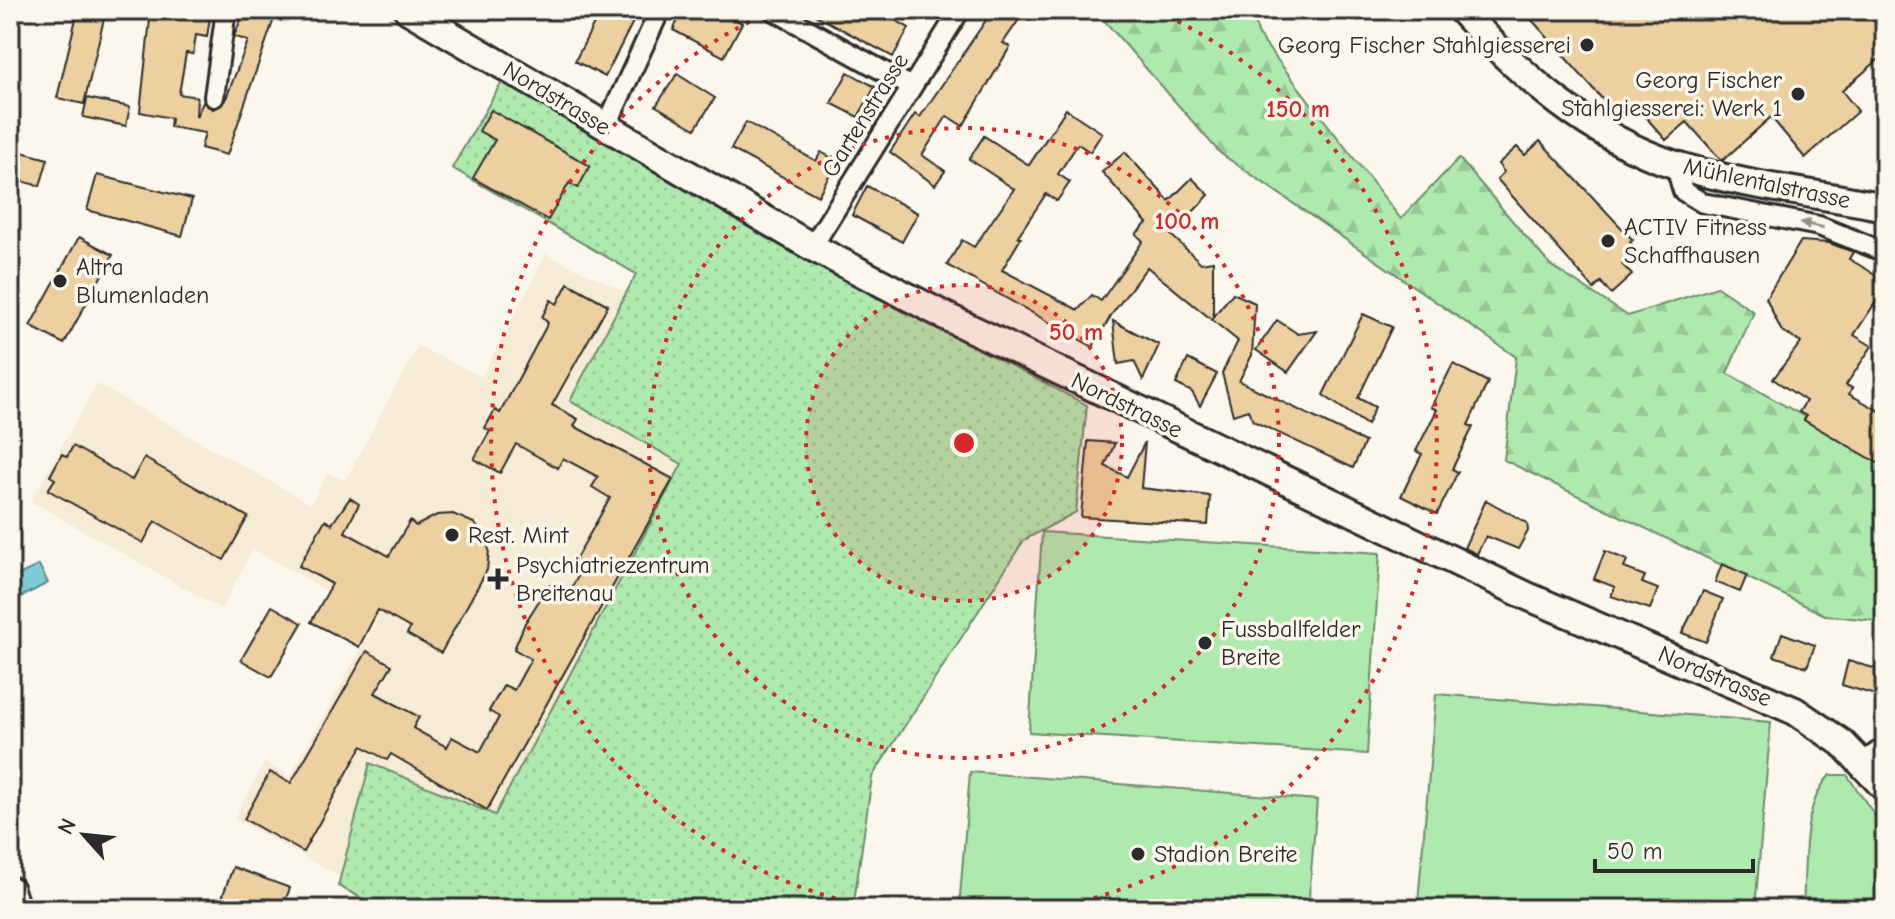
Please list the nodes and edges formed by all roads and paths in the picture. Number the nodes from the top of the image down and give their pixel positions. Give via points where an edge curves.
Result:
1 (226, 10) edge
2 (408, 10) edge
3 (660, 10) edge
4 (960, 10) edge
5 (1461, 10) edge
6 (784, 13) edge
7 (910, 86) junction
8 (214, 97) dead end
9 (606, 127) junction
10 (1675, 164) junction
11 (1885, 207) edge
12 (812, 247) junction
13 (1885, 252) edge
14 (1885, 747) edge
15 (1863, 762) junction
16 (1885, 788) edge
17 (10, 890) edge
18 (16, 909) edge

1 - 8 street
2 - 9 street, Nordstrasse
3 - 9 street
4 - 7 street, Gartenstrasse
5 - 10 street, Mühlentalstrasse via 1536,85 1589,124
6 - 7 street
7 - 12 street, Gartenstrasse
9 - 12 street, Nordstrasse
10 - 11 street, Mühlentalstrasse via 1749,184
13 -> 10 street via 1819,226 1703,203 1683,191
12 - 15 street, Nordstrasse via 1120,403 1512,590 1781,704 1817,724
14 - 15 street
15 - 16 street, Nordstrasse
17 - 18 street

